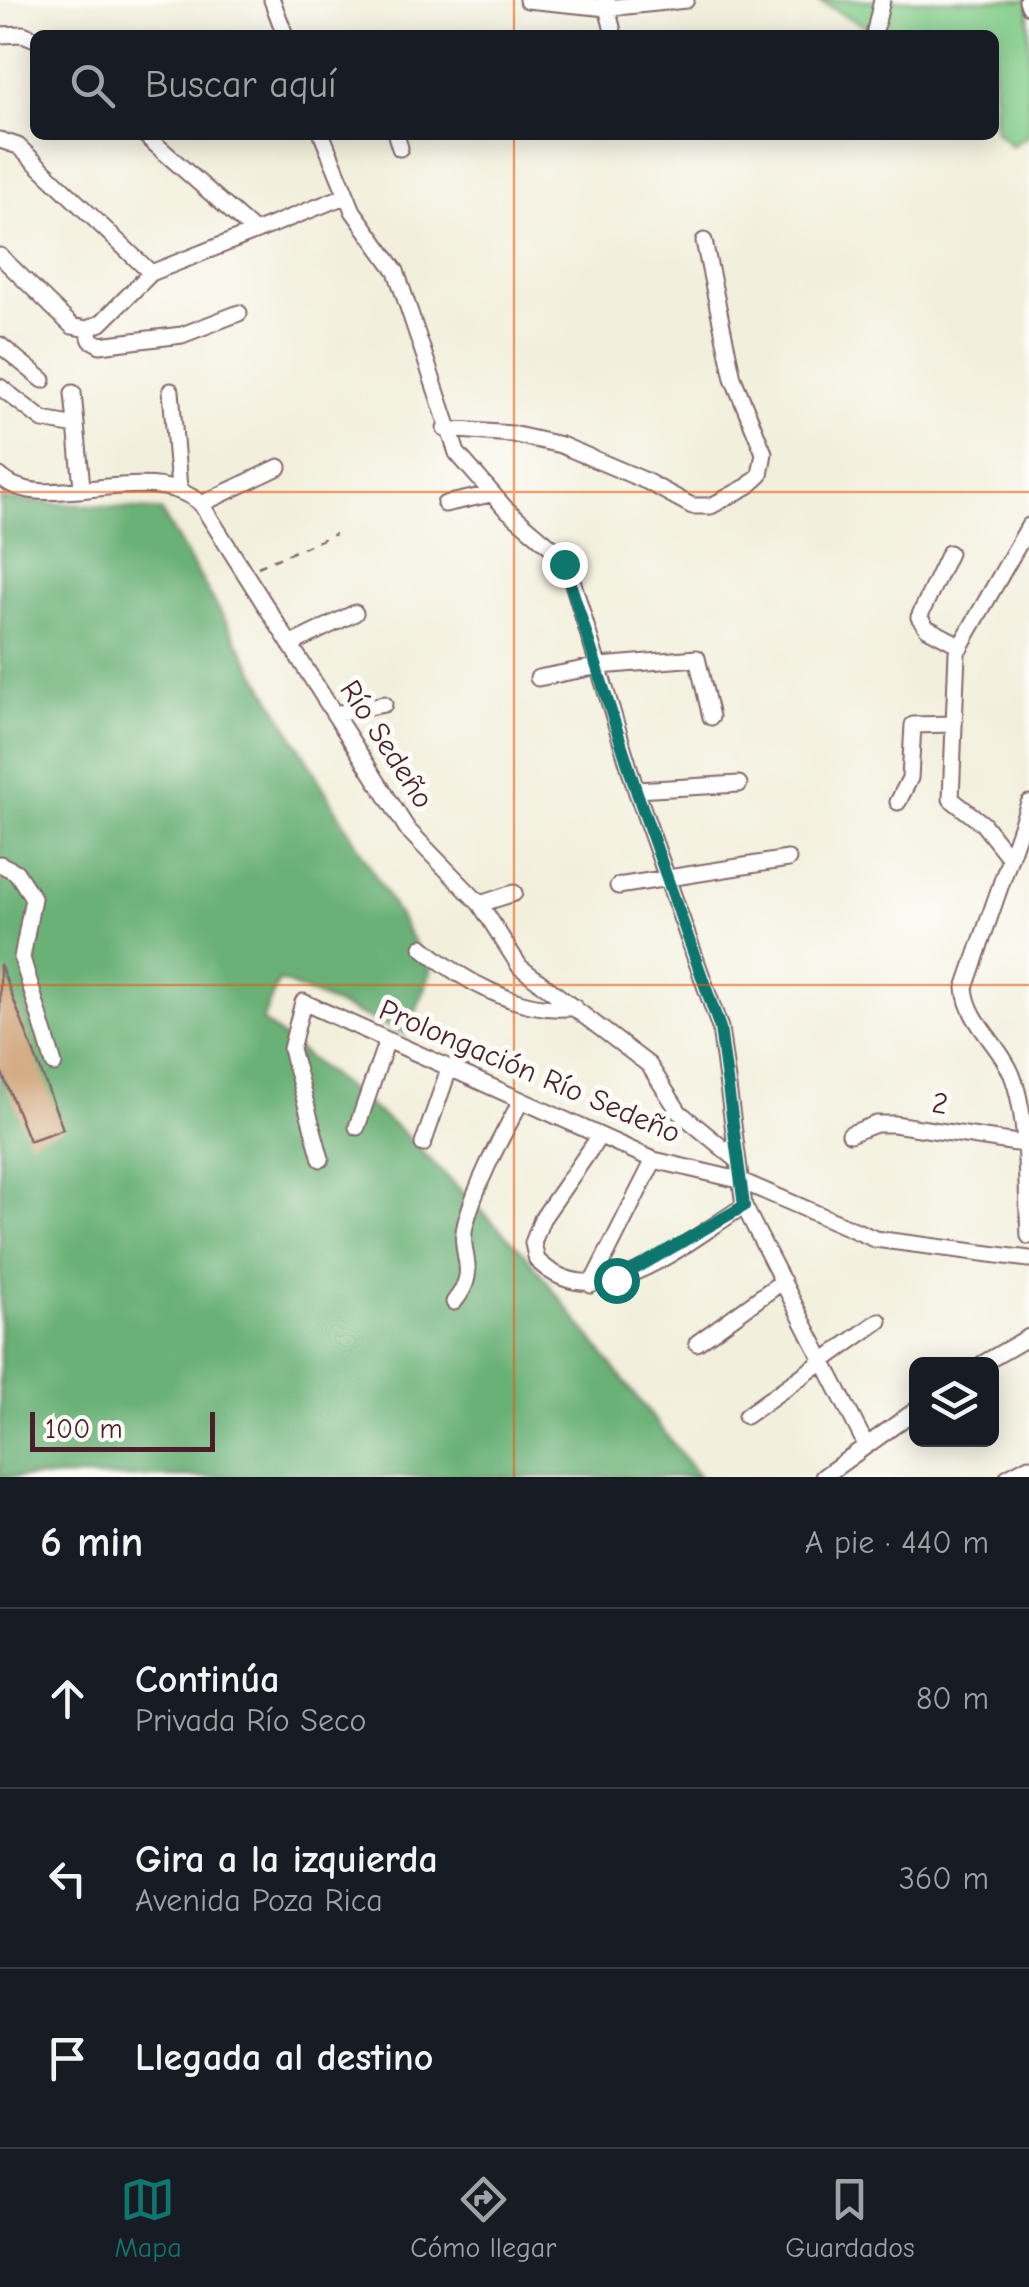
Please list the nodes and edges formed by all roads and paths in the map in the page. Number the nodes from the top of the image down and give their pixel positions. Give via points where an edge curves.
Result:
1 (272, 0) edge
2 (526, 0) edge
3 (686, 0) edge
4 (882, 0) edge
5 (561, 3) edge
6 (606, 4) edge
7 (283, 30) edge
8 (613, 30) edge
9 (875, 30) edge
10 (0, 35) edge
11 (30, 37) edge
12 (0, 140) edge
13 (151, 140) edge
14 (324, 140) edge
15 (344, 196) junction
16 (255, 232) junction
17 (704, 242) dead end
18 (0, 256) edge
19 (151, 273) junction
20 (240, 312) dead end
21 (86, 329) junction
22 (0, 345) edge
23 (43, 380) dead end
24 (0, 387) edge
25 (171, 392) dead end
26 (73, 393) dead end
27 (76, 426) junction
28 (446, 429) junction
29 (278, 467) dead end
30 (0, 476) edge
31 (82, 487) junction
32 (178, 488) junction
33 (491, 494) junction
34 (201, 504) junction
35 (445, 504) dead end
36 (1029, 526) edge
37 (334, 534) dead end
38 (949, 553) dead end
39 (245, 572) junction
40 (355, 612) dead end
41 (291, 644) junction
42 (961, 646) junction
43 (600, 666) junction
44 (538, 678) dead end
45 (384, 704) dead end
46 (334, 714) junction
47 (711, 717) dead end
48 (954, 724) junction
49 (740, 784) dead end
50 (636, 790) junction
51 (898, 802) dead end
52 (1029, 803) edge
53 (1009, 858) junction
54 (788, 859) dead end
55 (0, 864) edge
56 (668, 878) junction
57 (618, 886) dead end
58 (514, 893) dead end
59 (480, 904) junction
60 (422, 947) dead end
61 (574, 1007) junction
62 (386, 1040) junction
63 (54, 1064) dead end
64 (449, 1068) junction
65 (521, 1102) junction
66 (357, 1126) dead end
67 (850, 1134) dead end
68 (599, 1137) junction
69 (422, 1144) dead end
70 (1023, 1144) junction
71 (321, 1159) dead end
72 (654, 1160) junction
73 (736, 1160) junction
74 (739, 1180) junction
75 (744, 1206) junction
76 (1029, 1236) edge
77 (1029, 1259) edge
78 (784, 1281) junction
79 (590, 1285) junction
80 (454, 1302) dead end
81 (879, 1320) dead end
82 (1029, 1337) edge
83 (697, 1343) dead end
84 (994, 1357) edge
85 (825, 1360) junction
86 (909, 1415) edge
87 (746, 1416) dead end
88 (866, 1445) junction
89 (1029, 1466) edge
90 (823, 1477) edge
91 (1008, 1477) edge

1 - 7 street
2 - 5 street
3 - 6 street
4 - 9 street
5 - 6 street
6 - 8 street
10 - 11 street
12 - 19 street via 18,146
13 - 16 street
14 - 15 street
15 - 16 street
15 - 28 street via 396,271
16 - 19 street
17 - 28 street via 733,378 764,454 760,474 748,486 711,506 692,506 561,445
18 - 21 street via 72,326
19 - 21 street via 101,323
20 - 21 street via 182,335 135,341 94,344
22 - 23 street
24 - 27 street via 44,420
25 - 32 street
26 - 27 street
27 - 31 street
28 - 33 street via 465,466
29 - 34 street
30 - 31 street via 21,491
31 - 32 street
32 - 34 street, Río Sedeño
33 - 35 street
33 - 43 street via 564,564
34 - 39 street, Río Sedeño
36 - 42 street
37 - 39 path
38 - 42 street via 919,617
39 - 41 street, Río Sedeño
40 - 41 street
41 - 46 street, Río Sedeño
42 - 48 street
43 - 44 street
43 - 47 street via 697,658
43 - 50 street
45 - 46 street
46 - 59 street, Río Sedeño via 398,817
48 - 51 street via 913,725 910,778
48 - 53 street via 951,799 983,824
49 - 50 street
50 - 56 street
52 - 53 street
53 - 70 street via 965,988 970,1009 1012,1073
54 - 56 street
55 - 63 street via 16,872 32,898 22,958
56 - 57 street
56 - 73 street via 720,1028
58 - 59 street
59 - 61 street, Río Sedeño via 520,967
60 - 61 street via 472,984 551,1009
61 - 73 street, Río Sedeño via 649,1066 679,1112
62 - 64 street, Prolongación Río Sedeño
62 - 66 street
62 - 71 street, Prolongación Río Sedeño via 304,1002 291,1050
64 - 65 street, Prolongación Río Sedeño
64 - 69 street
65 - 68 street, Prolongación Río Sedeño
65 - 80 street via 465,1224 470,1280
67 - 70 street, 2 via 894,1124
68 - 72 street, Prolongación Río Sedeño
68 - 79 street via 542,1219 533,1243 542,1266
70 - 76 street
72 - 74 street, Prolongación Río Sedeño
72 - 79 street
73 - 74 street
74 - 75 street
74 - 77 street, Prolongación Río Sedeño via 875,1238
75 - 78 street
75 - 79 street via 640,1269
78 - 83 street
78 - 85 street
81 - 85 street
82 - 84 street
85 - 87 street
85 - 88 street
86 - 88 street
88 - 90 street
89 - 91 street

